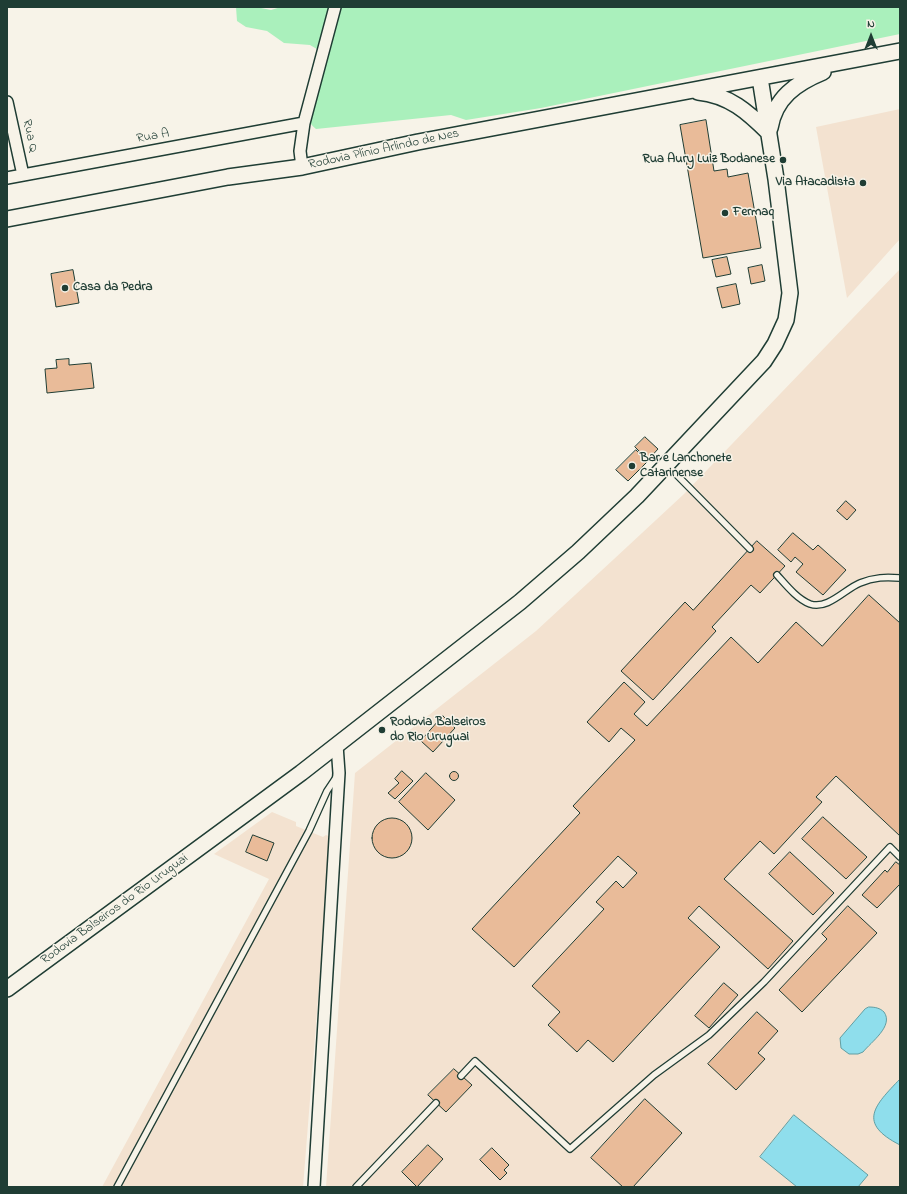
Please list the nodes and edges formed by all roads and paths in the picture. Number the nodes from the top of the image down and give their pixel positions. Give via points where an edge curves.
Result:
1 (335, 7) edge
2 (900, 50) edge
3 (848, 61) junction
4 (760, 78) junction
5 (686, 91) junction
6 (7, 102) edge
7 (304, 123) junction
8 (769, 133) junction
9 (302, 167) junction
10 (23, 175) junction
11 (7, 178) edge
12 (7, 219) edge
13 (667, 465) junction
14 (750, 549) dead end
15 (777, 575) dead end
16 (900, 578) edge
17 (337, 744) junction
18 (339, 773) junction
19 (900, 857) edge
20 (7, 989) edge
21 (461, 1076) dead end
22 (436, 1103) dead end
23 (117, 1187) edge
24 (314, 1187) edge
25 (356, 1187) edge

1 - 7 street
2 - 3 main road
3 - 4 main road, Rodovia Plínio Arlindo de Nes
3 - 8 main road via 806,79 783,98 775,110
4 - 5 main road, Rodovia Plínio Arlindo de Nes
4 - 8 main road
5 - 8 main road via 709,93 735,103
5 - 9 main road, Rodovia Plínio Arlindo de Nes via 418,142
6 - 10 street, Rua Q
7 - 9 street via 300,151
7 - 10 street, Rua A
8 - 13 main road via 790,293 786,320 764,362
9 - 12 main road, Rodovia Plínio Arlindo de Nes via 228,177
10 - 11 street, Rua A
13 - 14 lane
13 - 17 main road, Rodovia Balseiros do Rio Uruguai via 578,552 520,602
15 - 16 lane via 798,596 817,605 832,600 860,583 882,577
17 - 18 street
17 - 20 main road, Rodovia Balseiros do Rio Uruguai
18 - 23 lane via 327,791 309,831
18 - 24 street
19 - 21 lane via 890,847 764,982 709,1035 654,1075 570,1148 475,1061
22 - 25 lane

